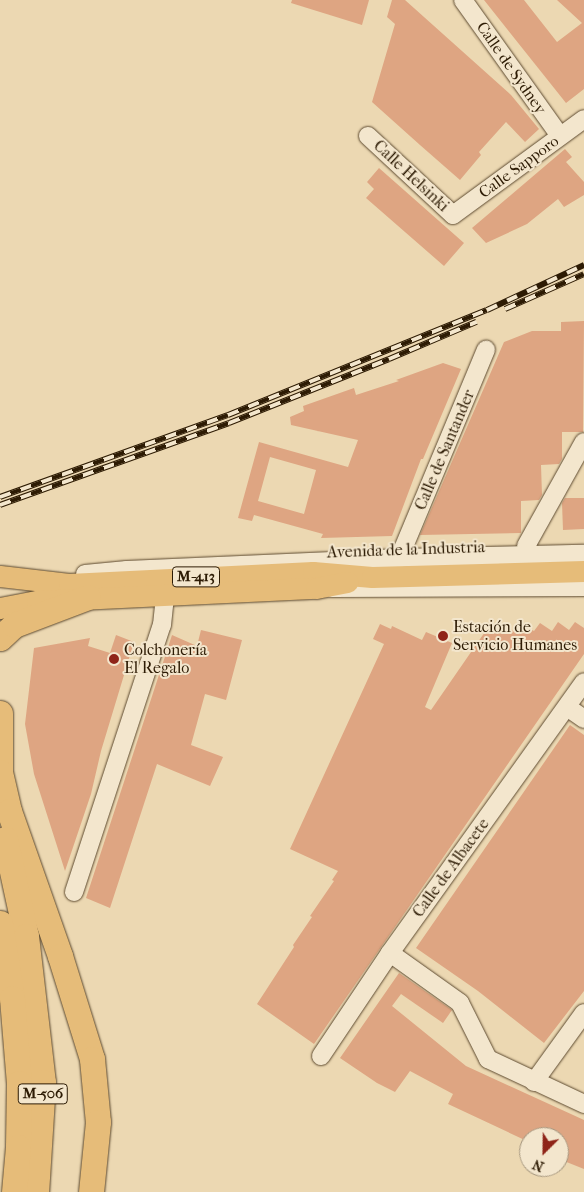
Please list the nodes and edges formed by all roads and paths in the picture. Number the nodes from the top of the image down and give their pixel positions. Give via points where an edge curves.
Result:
1 (463, 0) edge
2 (584, 119) edge
3 (368, 136) dead end
4 (560, 136) junction
5 (453, 214) joint
6 (486, 350) dead end
7 (584, 442) edge
8 (584, 544) edge
9 (526, 546) junction
10 (404, 549) junction
11 (584, 554) edge
12 (231, 565) junction
13 (584, 571) edge
14 (0, 576) edge
15 (372, 577) junction
16 (21, 580) junction
17 (316, 588) junction
18 (579, 590) edge
19 (164, 594) junction
20 (88, 598) junction
21 (0, 608) edge
22 (0, 638) edge
23 (584, 682) edge
24 (567, 707) junction
25 (0, 713) edge
26 (584, 719) edge
27 (3, 811) edge
28 (74, 892) dead end
29 (0, 923) edge
30 (390, 953) junction
31 (23, 997) junction
32 (584, 1013) edge
33 (321, 1056) dead end
34 (534, 1082) junction
35 (584, 1104) edge
36 (14, 1192) edge
37 (36, 1192) edge
38 (91, 1192) edge

1 - 4 street, Calle de Sydney
2 - 4 street, Calle Sapporo
3 - 5 street, Calle Helsinki
4 - 5 street, Calle Sapporo
6 - 10 street, Calle de Santander
7 - 9 street
8 - 9 street, Avenida de la Industria
9 - 10 street, Avenida de la Industria
10 - 12 street, Avenida de la Industria via 241,557
11 - 12 street, Avenida de la Industria
12 - 16 street, Avenida de la Industria
13 - 15 main road, Avenida de la Industria / M-413
14 - 16 main road, M-413
15 - 16 main road, M-413 via 313,572 69,584
15 - 17 main road, M-413
17 - 18 street
17 - 19 main road, M-413
19 - 20 main road, M-413
19 - 28 street via 162,625
20 - 21 main road, M-413 via 37,601
20 - 22 highway via 14,625
23 - 24 street, Calle de Albacete
24 - 26 street
24 - 30 street, Calle de Albacete
25 - 27 highway
27 - 31 highway, M-506 via 26,936
27 - 38 highway via 60,956 92,1059 98,1122
29 - 31 highway, M-506
30 - 33 street, Calle de Albacete
30 - 34 street via 460,1003 488,1059
31 - 36 highway, M-506
31 - 37 highway, M-506 via 43,1082
32 - 34 street
34 - 35 street

